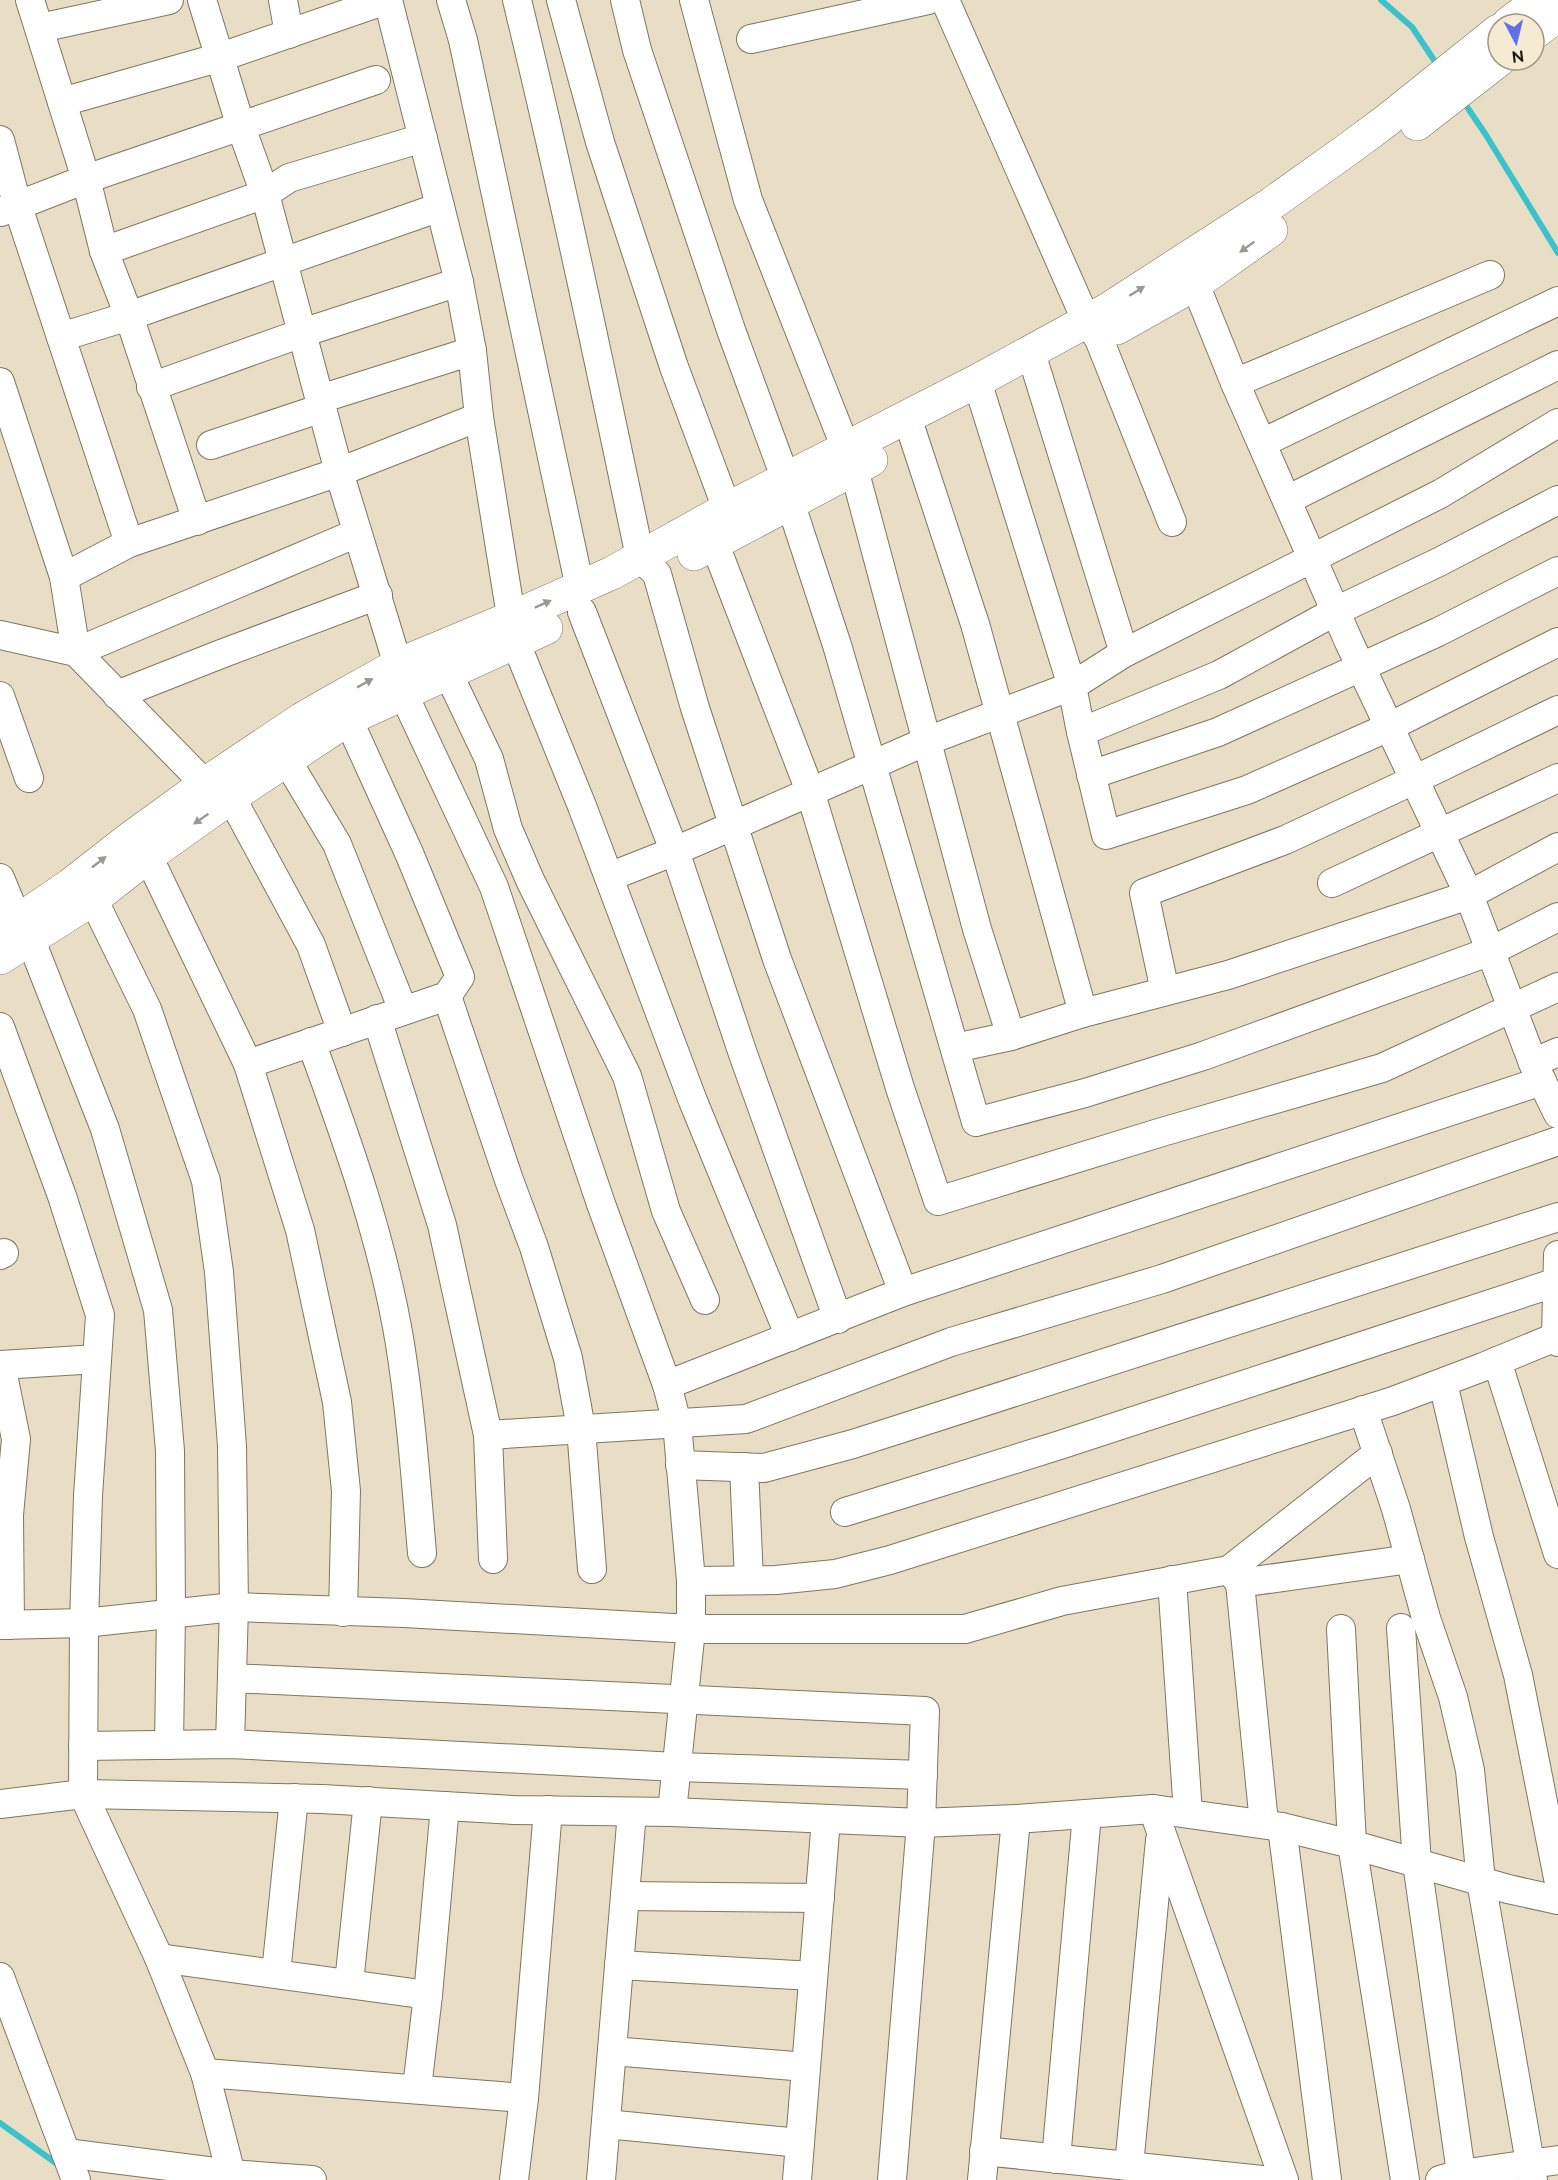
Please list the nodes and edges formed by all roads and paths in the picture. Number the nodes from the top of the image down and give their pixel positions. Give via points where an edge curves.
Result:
1 (30, 0) edge
2 (169, 0) edge
3 (202, 0) edge
4 (283, 0) edge
5 (387, 0) edge
6 (451, 0) edge
7 (517, 0) edge
8 (561, 0) edge
9 (625, 0) edge
10 (694, 0) edge
11 (926, 0) edge
12 (945, 0) edge
13 (1539, 0) edge
14 (1524, 12) edge
15 (40, 28) junction
16 (289, 34) junction
17 (751, 39) dead end
18 (1486, 45) edge
19 (221, 57) junction
20 (376, 80) dead end
21 (1455, 82) edge
22 (62, 102) junction
23 (241, 127) junction
24 (423, 138) junction
25 (0, 140) edge
26 (86, 179) junction
27 (265, 194) junction
28 (440, 207) junction
29 (9, 208) edge
30 (104, 251) junction
31 (281, 262) junction
32 (1188, 273) junction
33 (1490, 275) dead end
34 (459, 282) junction
35 (1558, 301) edge
36 (129, 316) junction
37 (1093, 330) junction
38 (302, 333) junction
39 (61, 337) junction
40 (472, 351) junction
41 (1034, 362) junction
42 (1558, 364) edge
43 (0, 381) edge
44 (1235, 383) junction
45 (151, 387) junction
46 (981, 391) junction
47 (321, 403) junction
48 (479, 417) junction
49 (1558, 423) edge
50 (910, 427) junction
51 (1262, 443) junction
52 (211, 445) dead end
53 (849, 459) junction
54 (339, 472) junction
55 (788, 491) junction
56 (1287, 500) junction
57 (1558, 500) edge
58 (197, 521) junction
59 (1172, 522) dead end
60 (722, 526) junction
61 (357, 533) junction
62 (129, 543) junction
63 (1313, 560) junction
64 (648, 566) junction
65 (1558, 571) edge
66 (64, 577) junction
67 (378, 595) junction
68 (581, 600) junction
69 (1336, 611) junction
70 (513, 630) junction
71 (1, 631) edge
72 (1558, 642) edge
73 (76, 652) junction
74 (1124, 653) junction
75 (443, 660) junction
76 (1361, 669) junction
77 (401, 679) junction
78 (1072, 686) junction
79 (117, 695) junction
80 (0, 696) edge
81 (341, 710) junction
82 (1558, 710) edge
83 (1000, 713) junction
84 (1389, 727) junction
85 (1081, 732) junction
86 (927, 741) junction
87 (278, 750) junction
88 (872, 764) junction
89 (1091, 775) junction
90 (29, 778) dead end
91 (1558, 778) edge
92 (1414, 780) junction
93 (218, 791) junction
94 (810, 791) junction
95 (733, 825) junction
96 (1439, 834) junction
97 (140, 846) junction
98 (1558, 847) edge
99 (675, 851) junction
100 (609, 877) junction
101 (0, 878) edge
102 (1332, 883) dead end
103 (81, 892) junction
104 (1469, 895) junction
105 (1558, 917) edge
106 (17, 930) edge
107 (1491, 951) junction
108 (0, 958) edge
109 (1558, 987) edge
110 (1165, 991) junction
111 (447, 996) junction
112 (1514, 1008) junction
113 (1083, 1013) junction
114 (390, 1015) junction
115 (0, 1027) edge
116 (342, 1032) junction
117 (1011, 1036) junction
118 (311, 1042) junction
119 (955, 1048) junction
120 (248, 1064) junction
121 (1544, 1065) edge
122 (1558, 1114) edge
123 (1558, 1141) edge
124 (1558, 1217) edge
125 (1557, 1268) edge
126 (903, 1292) junction
127 (705, 1300) dead end
128 (838, 1318) junction
129 (790, 1337) junction
130 (1558, 1338) edge
131 (97, 1359) junction
132 (1497, 1361) junction
133 (0, 1365) edge
134 (1443, 1383) junction
135 (667, 1385) junction
136 (1363, 1410) junction
137 (677, 1423) junction
138 (581, 1428) junction
139 (488, 1435) junction
140 (8, 1442) edge
141 (1378, 1453) junction
142 (681, 1466) junction
143 (744, 1467) junction
144 (845, 1512) dead end
145 (4, 1517) edge
146 (422, 1552) dead end
147 (1558, 1554) edge
148 (493, 1559) dead end
149 (1410, 1560) junction
150 (592, 1569) dead end
151 (1234, 1577) junction
152 (749, 1580) junction
153 (1172, 1580) junction
154 (691, 1581) junction
155 (234, 1607) junction
156 (343, 1612) junction
157 (171, 1614) junction
158 (84, 1623) junction
159 (5, 1625) edge
160 (1401, 1628) dead end
161 (691, 1629) junction
162 (1341, 1629) dead end
163 (232, 1678) junction
164 (683, 1701) junction
165 (230, 1744) junction
166 (169, 1745) junction
167 (83, 1746) junction
168 (677, 1767) junction
169 (923, 1775) junction
170 (83, 1794) junction
171 (294, 1798) junction
172 (368, 1801) junction
173 (0, 1804) edge
174 (445, 1806) junction
175 (548, 1810) junction
176 (632, 1812) junction
177 (672, 1812) junction
178 (1188, 1813) junction
179 (1087, 1814) junction
180 (826, 1818) junction
181 (1016, 1819) junction
182 (1157, 1820) junction
183 (921, 1822) junction
184 (1273, 1825) junction
185 (1352, 1844) junction
186 (1418, 1863) junction
187 (1558, 1878) edge
188 (1481, 1881) junction
189 (625, 1896) junction
190 (820, 1898) junction
191 (1558, 1900) edge
192 (159, 1958) junction
193 (619, 1965) junction
194 (276, 1973) junction
195 (813, 1976) junction
196 (0, 1977) edge
197 (349, 1983) junction
198 (428, 1995) junction
199 (612, 2051) junction
200 (806, 2067) junction
201 (205, 2073) junction
202 (417, 2088) junction
203 (524, 2098) junction
204 (606, 2124) junction
205 (800, 2143) junction
206 (984, 2151) junction
207 (66, 2153) junction
208 (1056, 2158) junction
209 (1129, 2166) junction
210 (1541, 2169) edge
211 (231, 2174) junction
212 (1455, 2178) edge
213 (76, 2180) edge
214 (312, 2180) edge
215 (514, 2180) edge
216 (601, 2180) edge
217 (797, 2180) edge
218 (892, 2180) edge
219 (982, 2180) edge
220 (1262, 2180) edge
221 (1284, 2180) edge
222 (1327, 2180) edge
223 (1405, 2180) edge

1 - 15 street
2 - 15 street
3 - 19 street
4 - 16 street
5 - 16 street
5 - 24 street
6 - 68 street via 463,40
7 - 64 street
8 - 60 street via 600,142
9 - 55 street via 727,319
10 - 53 street via 748,200
11 - 17 street
12 - 37 street
13 - 14 main road
15 - 22 street
16 - 19 street
18 - 21 main road
19 - 22 street
19 - 23 street
20 - 23 street
21 - 32 main road via 1361,165
22 - 26 street
23 - 26 street
23 - 27 street
24 - 27 street via 289,178
24 - 28 street
25 - 29 street
26 - 29 street
26 - 30 street
27 - 30 street
27 - 31 street
28 - 31 street
28 - 34 street
29 - 39 street
30 - 36 street
31 - 36 street
31 - 38 street
32 - 37 main road via 1107,310
32 - 44 street
33 - 44 street
34 - 38 street
34 - 40 street
35 - 51 street
36 - 39 street
36 - 45 street
37 - 41 main road
37 - 59 street
38 - 45 street
38 - 47 street
39 - 62 street
40 - 47 street
40 - 48 street
41 - 46 main road
41 - 74 street
42 - 56 street
43 - 66 street
44 - 51 street
45 - 58 street
46 - 50 main road
46 - 78 street
47 - 52 street
47 - 54 street
48 - 54 street
48 - 70 street
49 - 63 street via 1440,494
50 - 53 main road
50 - 83 street
51 - 56 street
53 - 55 main road
53 - 86 street
54 - 58 street
54 - 61 street
55 - 60 main road
55 - 88 street
56 - 63 street
57 - 69 street
58 - 62 street
60 - 64 main road
60 - 94 street
61 - 67 street
61 - 73 street
62 - 66 street
63 - 69 street
63 - 74 street
64 - 68 main road
64 - 95 street
65 - 76 street
66 - 73 street
67 - 77 street
67 - 79 street
68 - 70 main road
68 - 99 street
69 - 76 street
69 - 85 street via 1218,675
70 - 75 main road
70 - 100 street
71 - 73 street
72 - 84 street
73 - 79 street
74 - 78 street
75 - 77 main road
75 - 127 street via 489,759 512,839 627,1076 666,1211
76 - 84 street
76 - 89 street via 1218,732
77 - 81 main road
77 - 135 street via 494,887
78 - 83 street
78 - 85 street
79 - 93 street
80 - 90 street
81 - 87 main road
81 - 111 street via 409,853 460,977
82 - 92 street
83 - 86 street
83 - 113 street
84 - 89 street via 1247,790 1106,835
84 - 92 street
85 - 89 street
86 - 88 street
86 - 117 street via 977,929
87 - 93 main road
87 - 114 street via 337,844
88 - 94 street
88 - 119 street
91 - 96 street
92 - 96 street
92 - 110 street via 1285,840 1144,893
93 - 97 main road
93 - 116 street via 311,945
94 - 95 street
94 - 112 street via 938,1201 1382,1068
95 - 99 street
95 - 126 street via 777,959
96 - 102 street
96 - 104 street
97 - 103 main road
97 - 120 street
98 - 104 street
99 - 100 street
99 - 128 street
100 - 129 street via 693,1101
101 - 106 street
103 - 106 main road
103 - 155 street via 147,1009 206,1181 219,1272 232,1446
104 - 107 street
104 - 110 street via 1228,975
105 - 107 street
106 - 108 main road
106 - 157 street via 105,1129 158,1311 171,1451
107 - 112 street
107 - 119 street via 1203,1056 976,1122
109 - 112 street
110 - 113 street
111 - 114 street
111 - 138 street via 552,1301
112 - 121 street
113 - 117 street
114 - 116 street
114 - 139 street
115 - 131 street via 62,1196 100,1315
116 - 118 street
117 - 119 street
118 - 120 street
118 - 146 street via 377,1238 400,1343
120 - 156 street via 300,1230 337,1402 346,1491
121 - 122 street
121 - 126 street
123 - 137 street via 1162,1279 951,1342 746,1419
124 - 143 street via 853,1444 764,1468
125 - 130 street
125 - 144 street via 1060,1445
126 - 128 street
128 - 129 street
129 - 135 street
130 - 132 street
131 - 133 street
131 - 158 street
132 - 134 street
132 - 147 street
133 - 140 street
134 - 136 street
134 - 187 street via 1479,1537 1518,1675
135 - 137 street
136 - 141 street
136 - 152 street via 890,1560 834,1574
137 - 138 street
137 - 142 street
138 - 139 street
138 - 150 street
139 - 148 street
140 - 145 street
141 - 149 street
141 - 151 street
142 - 143 street
142 - 154 street
143 - 152 street
145 - 159 street
149 - 151 street
149 - 188 street via 1453,1697 1470,1770
151 - 153 street
151 - 184 street
152 - 154 street
153 - 161 street via 1062,1601 965,1629
153 - 178 street
154 - 161 street
155 - 156 street
155 - 157 street
155 - 163 street
156 - 161 street
157 - 158 street
157 - 166 street
158 - 159 street
158 - 167 street
160 - 186 street
161 - 164 street
162 - 185 street
163 - 164 street
163 - 165 street
164 - 168 street
164 - 169 street via 926,1712
165 - 166 street
165 - 168 street
166 - 167 street
167 - 170 street
168 - 169 street
168 - 177 street
169 - 183 street
170 - 171 street
170 - 173 street
170 - 192 street
171 - 172 street
171 - 194 street
172 - 174 street
172 - 197 street
174 - 175 street
174 - 198 street
175 - 176 street
175 - 203 street
176 - 177 street
176 - 189 street
177 - 180 street
178 - 182 street
178 - 184 street
179 - 181 street
179 - 182 street
179 - 208 street
180 - 183 street
180 - 190 street
181 - 183 street
181 - 206 street
182 - 209 street
182 - 221 street
183 - 218 street
184 - 185 street
184 - 222 street
185 - 186 street
185 - 223 street
186 - 188 street
186 - 212 street
188 - 191 street
188 - 210 street
189 - 190 street
189 - 193 street
190 - 195 street
192 - 194 street
192 - 201 street
193 - 195 street
193 - 199 street
194 - 197 street
195 - 200 street
196 - 207 street
197 - 198 street
198 - 202 street
199 - 200 street
199 - 204 street
200 - 205 street
201 - 202 street
201 - 211 street
202 - 203 street
203 - 215 street
204 - 205 street
204 - 216 street
205 - 217 street
206 - 208 street
206 - 219 street
207 - 211 street
207 - 213 street
208 - 209 street
209 - 220 street
210 - 212 street
211 - 214 street

